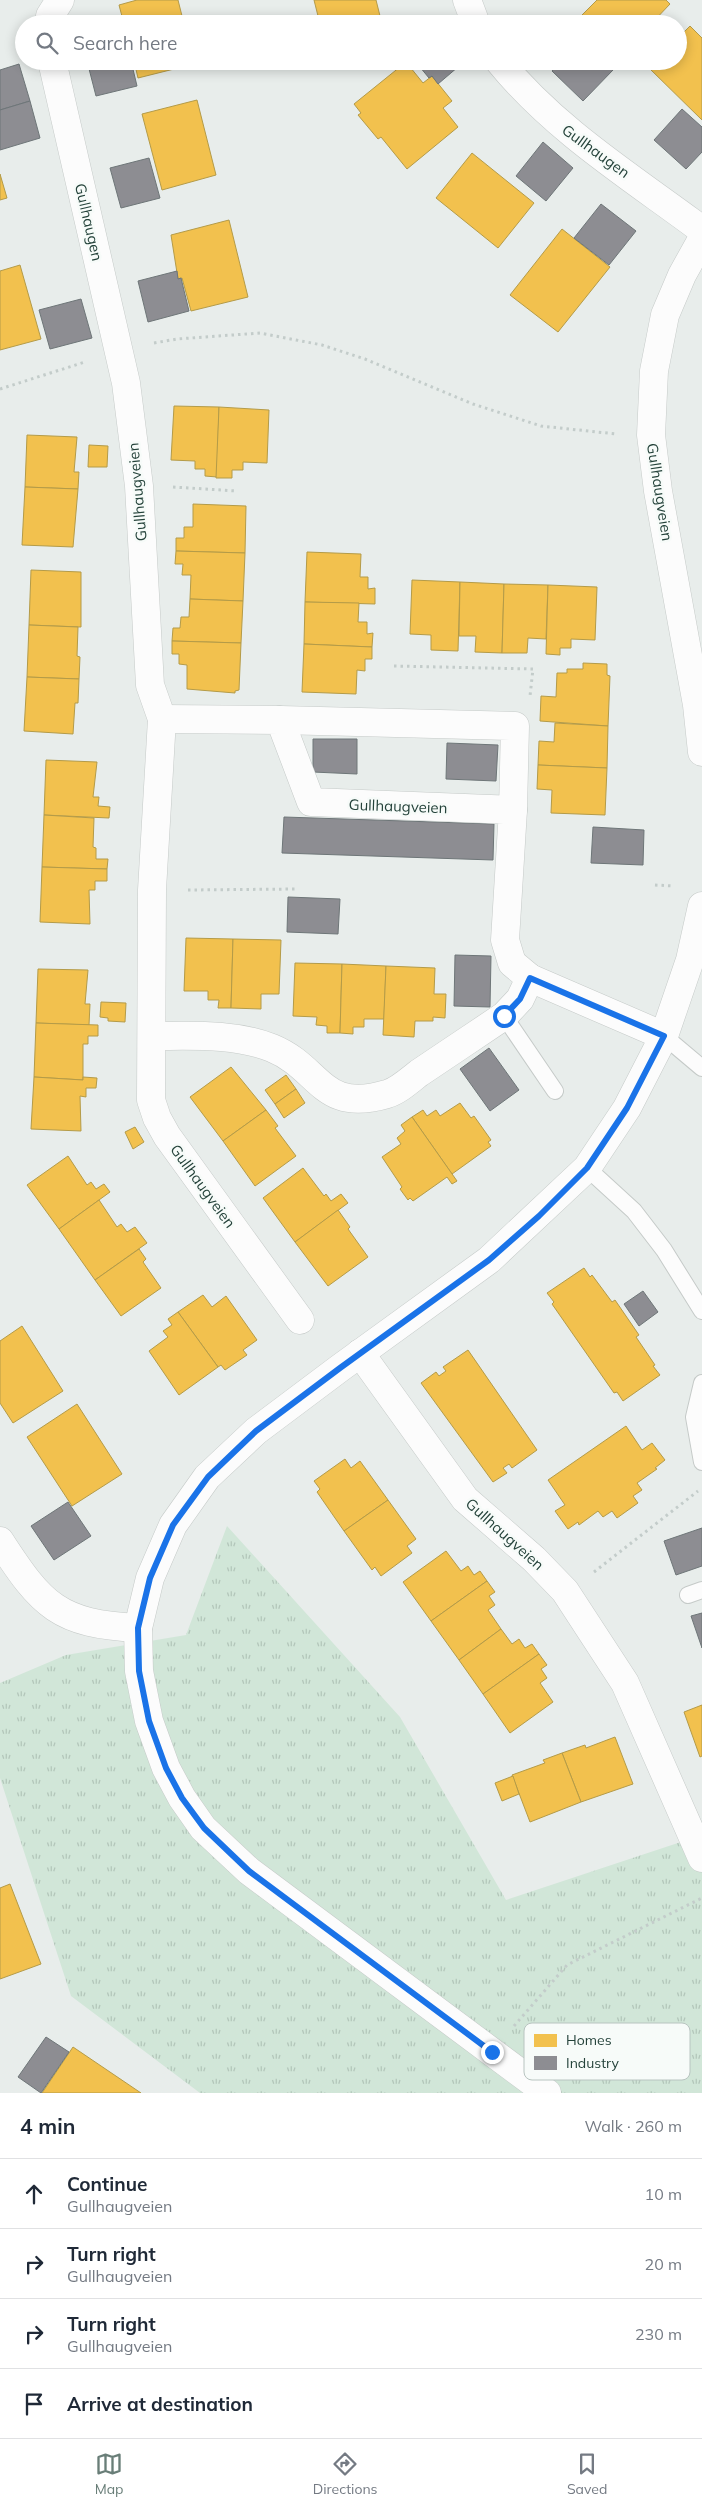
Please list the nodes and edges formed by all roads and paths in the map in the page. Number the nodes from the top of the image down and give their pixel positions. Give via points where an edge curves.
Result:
1 (60, 0) edge
2 (467, 0) edge
3 (51, 15) edge
4 (473, 15) edge
5 (54, 70) edge
6 (507, 70) edge
7 (702, 230) edge
8 (702, 239) edge
9 (120, 350) junction
10 (126, 383) joint
11 (0, 389) edge
12 (651, 435) junction
13 (139, 486) junction
14 (237, 491) dead end
15 (394, 666) dead end
16 (162, 719) junction
17 (280, 720) junction
18 (515, 726) junction
19 (702, 752) edge
20 (513, 810) junction
21 (295, 889) dead end
22 (152, 890) junction
23 (702, 906) edge
24 (530, 978) junction
25 (504, 1016) junction
26 (152, 1036) junction
27 (664, 1036) junction
28 (702, 1068) edge
29 (555, 1091) dead end
30 (587, 1168) junction
31 (702, 1311) edge
32 (300, 1320) dead end
33 (360, 1353) junction
34 (702, 1383) edge
35 (702, 1462) edge
36 (702, 1487) edge
37 (0, 1541) edge
38 (565, 1591) junction
39 (138, 1628) junction
40 (702, 1858) edge
41 (702, 1898) edge
42 (492, 2052) junction
43 (524, 2076) edge
44 (530, 2080) edge
45 (547, 2093) edge

1 - 3 street
2 - 4 street
5 - 9 street, Gullhaugen
6 - 7 street, Gullhaugen via 559,124
8 - 12 street, Gullhaugveien via 665,315 654,371
9 - 10 street, Gullhaugen
9 - 11 path
9 - 12 path via 177,339 260,333 322,345 365,359 473,404 541,426
10 - 13 street, Gullhaugveien
12 - 19 street, Gullhaugveien
13 - 14 path
13 - 16 street, Gullhaugveien via 150,685
15 - 18 path via 533,668 528,709
16 - 17 street
16 - 22 street, Gullhaugveien
17 - 18 street
17 - 20 street, Gullhaugveien via 311,802
18 - 20 street
20 - 24 street via 505,940 512,963
21 - 22 path
22 - 26 street, Gullhaugveien
23 - 27 street via 690,960
24 - 25 street via 520,999
24 - 27 street
25 - 26 street via 389,1094 359,1099 338,1096 319,1084 300,1063 272,1048 220,1036
25 - 29 lane
26 - 32 street, Gullhaugveien via 151,1100 157,1118
27 - 28 lane
27 - 30 street via 627,1108
30 - 31 lane via 634,1211 664,1250
30 - 33 street via 489,1260
33 - 38 street, Gullhaugveien via 465,1499 534,1559
33 - 39 street via 256,1431 208,1477 173,1525 150,1578
34 - 35 lane via 694,1417
36 - 38 path via 608,1563
37 - 39 street via 18,1569 48,1604 72,1618 103,1626
38 - 40 street, Gullhaugveien via 625,1683
39 - 42 street via 139,1671 149,1721 166,1768 182,1798 204,1828 249,1871
41 - 42 path via 567,1965
42 - 43 street
44 - 45 street

